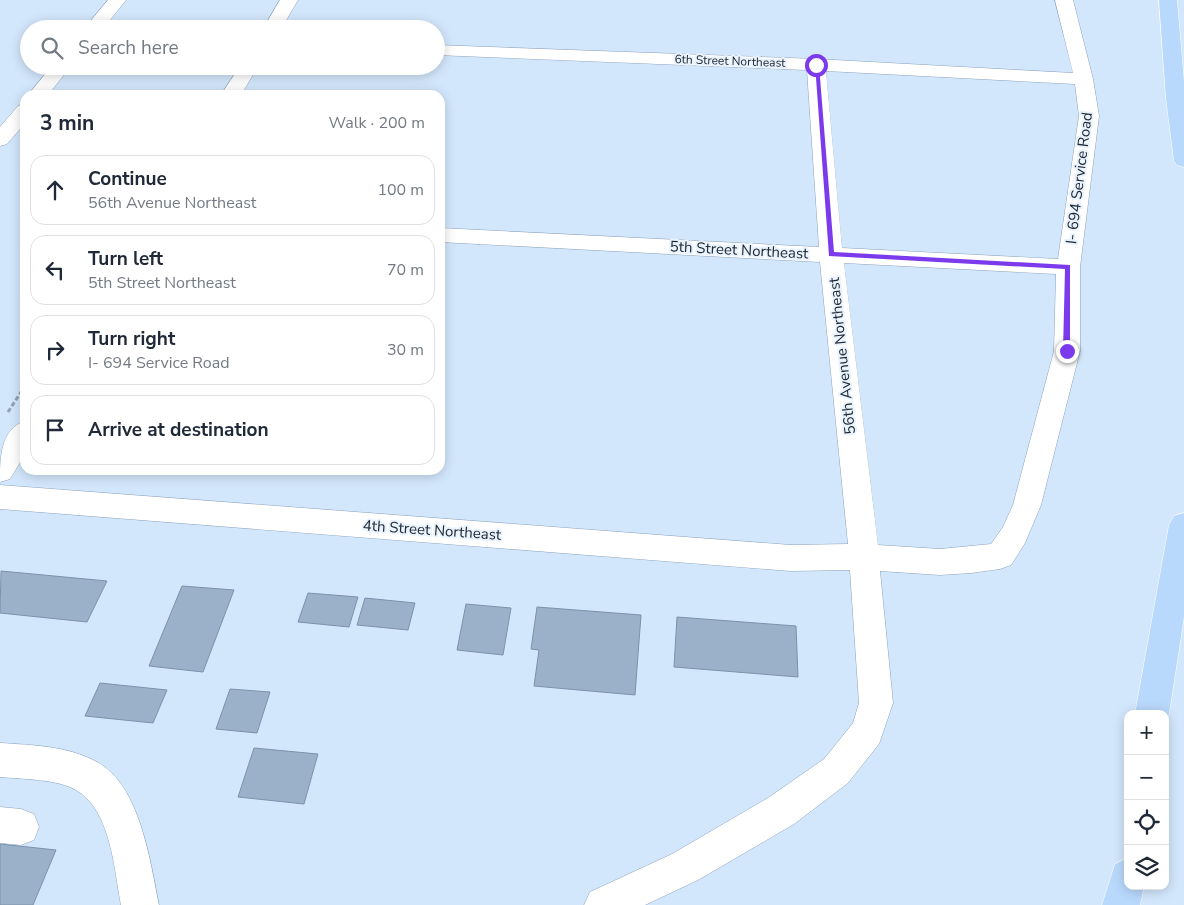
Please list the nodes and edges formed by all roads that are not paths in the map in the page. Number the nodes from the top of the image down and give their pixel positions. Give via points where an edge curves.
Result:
1 (118, 0) edge
2 (289, 0) edge
3 (1064, 0) edge
4 (1168, 0) edge
5 (1175, 0) edge
6 (101, 20) edge
7 (277, 20) edge
8 (1184, 27) edge
9 (445, 50) edge
10 (816, 65) junction
11 (55, 75) edge
12 (243, 75) edge
13 (1084, 79) junction
14 (42, 90) edge
15 (234, 90) edge
16 (20, 116) edge
17 (0, 140) edge
18 (1184, 161) edge
19 (445, 235) edge
20 (831, 254) junction
21 (1068, 267) junction
22 (15, 424) edge
23 (0, 471) edge
24 (0, 497) edge
25 (1184, 525) edge
26 (1000, 556) joint
27 (864, 557) junction
28 (1153, 710) edge
29 (0, 760) edge
30 (1125, 890) edge
31 (140, 905) edge
32 (603, 905) edge
33 (1121, 905) edge

1 - 6 street
2 - 7 street
3 - 13 street, I- 694 Service Road
4 - 18 highway
5 - 8 highway
9 - 10 street, 6th Street Northeast
10 - 13 street, 6th Street Northeast
10 - 20 street, 56th Avenue Northeast
11 - 14 street
12 - 15 street
13 - 21 street, I- 694 Service Road via 1089,116
16 - 17 street
19 - 20 street, 5th Street Northeast
20 - 21 street, 5th Street Northeast
20 - 27 street, 56th Avenue Northeast
21 - 26 street, I- 694 Service Road via 1067,351 1027,505 1015,534
22 - 23 street
24 - 27 street, 4th Street Northeast via 791,558
25 - 28 highway
26 - 27 street, 4th Street Northeast via 940,562
27 - 32 street, 56th Avenue Northeast via 876,704 867,732 836,771 781,811 685,867
29 - 31 street via 47,764 86,775 108,796 124,827
30 - 33 highway

